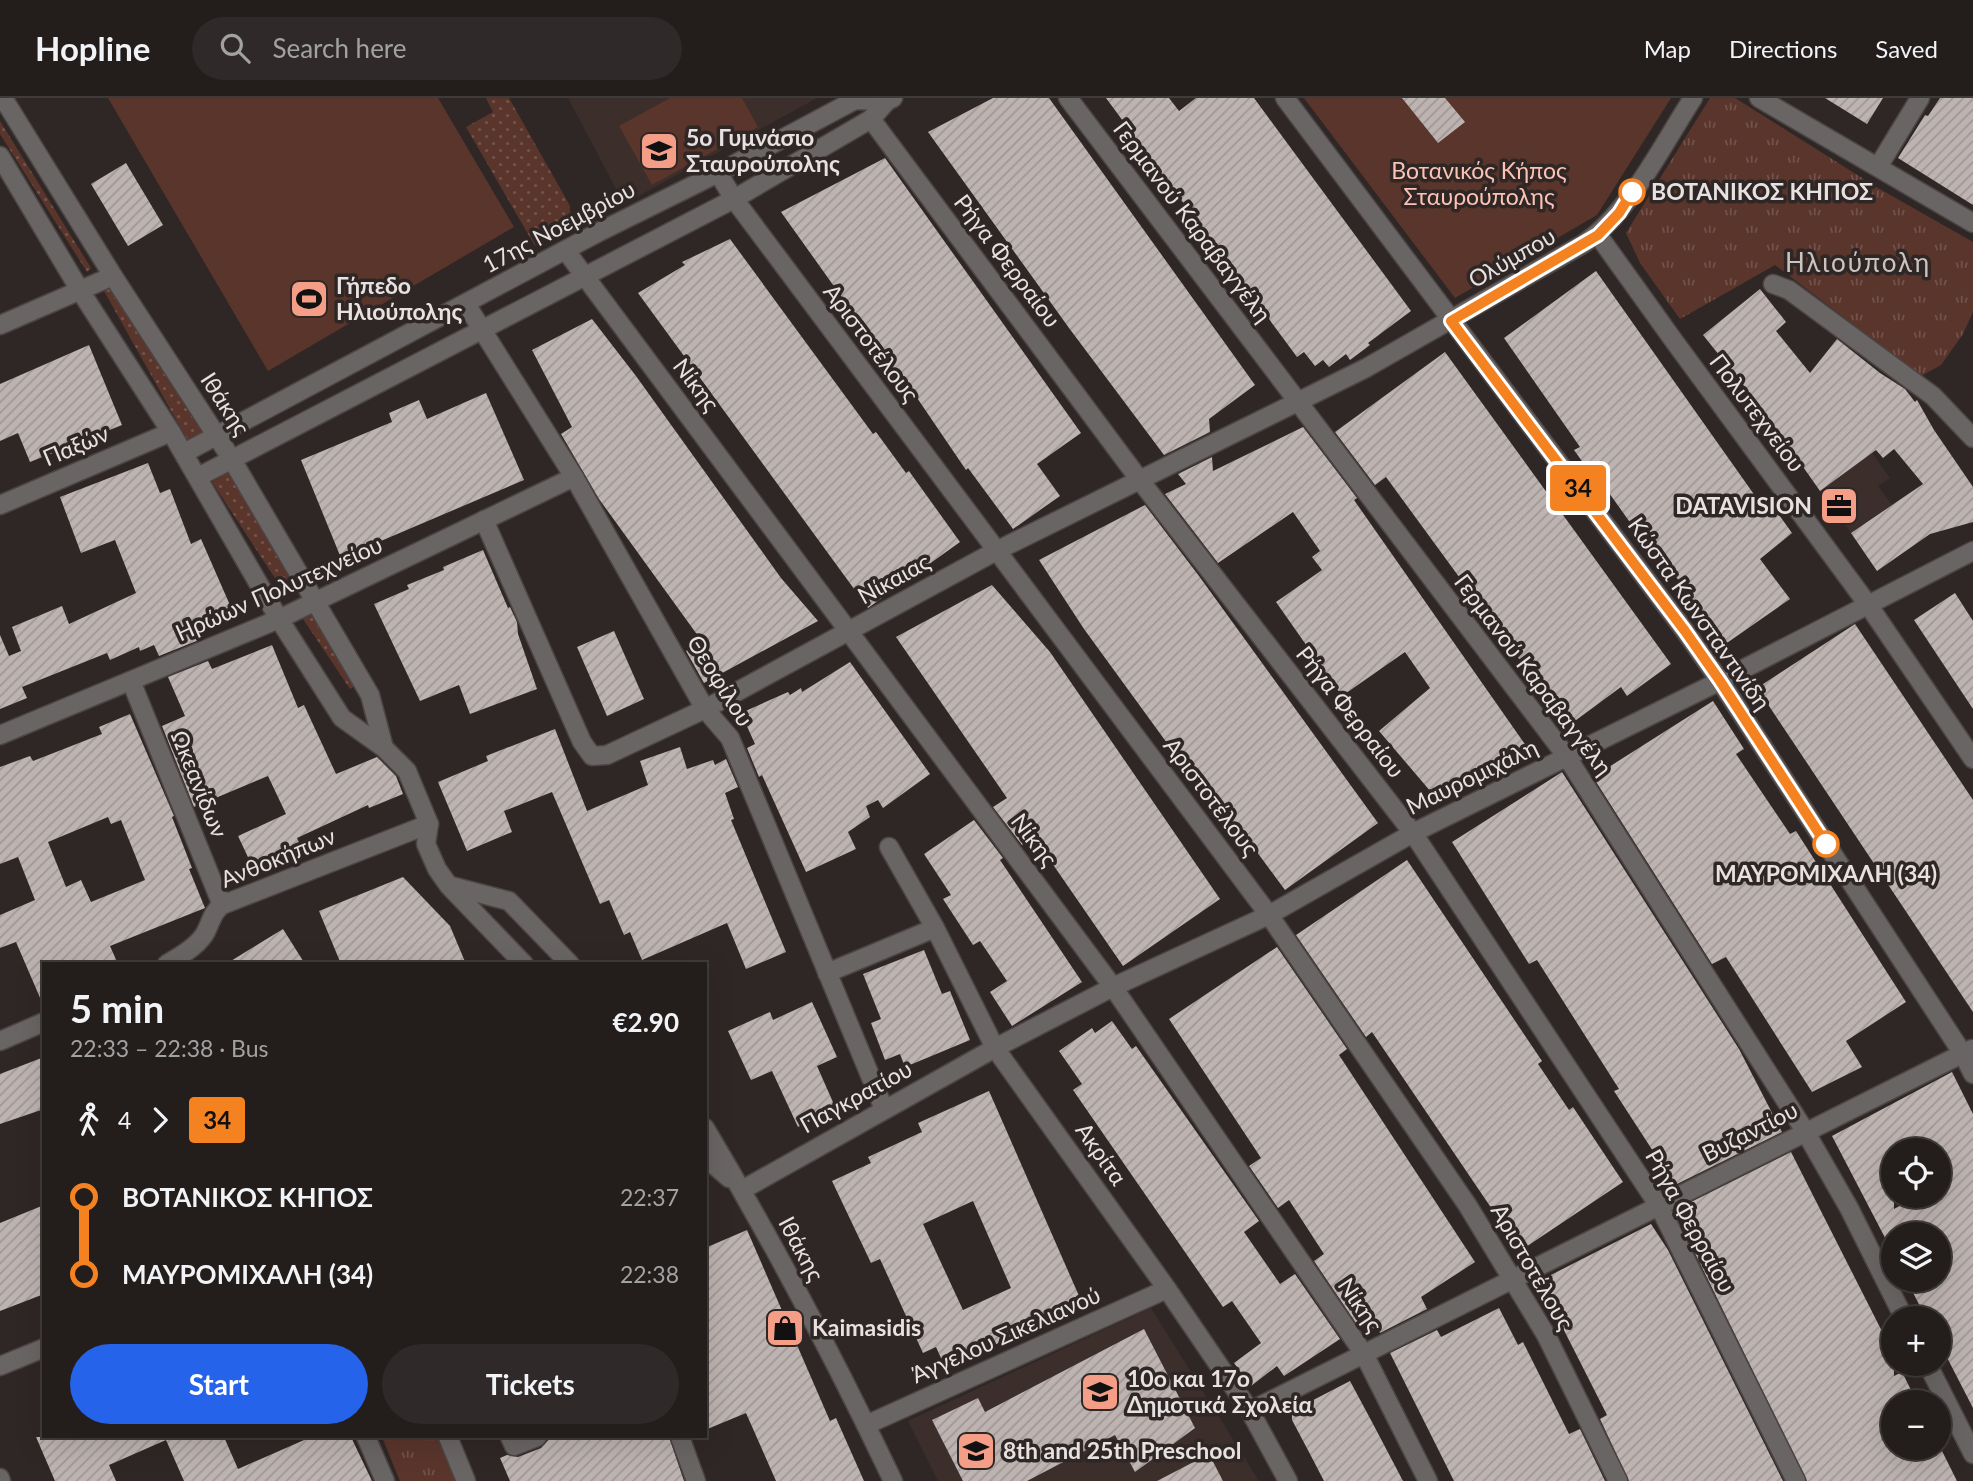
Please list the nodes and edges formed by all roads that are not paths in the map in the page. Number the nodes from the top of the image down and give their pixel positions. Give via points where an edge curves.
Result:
1 (3, 98) edge
2 (1068, 98) edge
3 (1285, 98) edge
4 (1693, 98) edge
5 (1759, 98) edge
6 (1920, 98) edge
7 (855, 99) edge
8 (889, 99) edge
9 (871, 119) junction
10 (0, 156) edge
11 (1878, 167) junction
12 (718, 173) junction
13 (734, 199) junction
14 (1973, 223) edge
15 (1598, 235) junction
16 (566, 251) junction
17 (113, 276) junction
18 (584, 276) junction
19 (1773, 284) dead end
20 (81, 292) junction
21 (466, 304) junction
22 (1451, 321) junction
23 (0, 325) edge
24 (483, 330) junction
25 (1298, 403) junction
26 (171, 432) junction
27 (216, 435) junction
28 (1973, 438) edge
29 (184, 453) junction
30 (231, 458) junction
31 (198, 477) junction
32 (574, 477) junction
33 (1139, 479) junction
34 (0, 505) edge
35 (484, 520) junction
36 (996, 551) junction
37 (1973, 551) edge
38 (315, 601) junction
39 (1869, 606) junction
40 (279, 619) junction
41 (848, 631) junction
42 (131, 681) junction
43 (1720, 681) junction
44 (705, 709) junction
45 (0, 735) edge
46 (384, 747) junction
47 (1567, 757) junction
48 (1973, 759) edge
49 (429, 824) junction
50 (1413, 833) junction
51 (889, 847) dead end
52 (449, 886) junction
53 (222, 905) junction
54 (1269, 915) junction
55 (935, 928) junction
56 (170, 962) edge
57 (522, 962) edge
58 (567, 962) edge
59 (827, 973) junction
60 (1113, 987) junction
61 (42, 1022) edge
62 (0, 1041) edge
63 (995, 1048) junction
64 (1968, 1051) edge
65 (1973, 1074) edge
66 (884, 1109) junction
67 (707, 1131) edge
68 (1805, 1131) junction
69 (707, 1159) edge
70 (742, 1190) junction
71 (1659, 1206) junction
72 (1513, 1279) junction
73 (1167, 1289) junction
74 (1898, 1306) edge
75 (42, 1349) edge
76 (1364, 1354) junction
77 (0, 1366) edge
78 (1934, 1376) edge
79 (1250, 1412) junction
80 (866, 1425) junction
81 (366, 1438) edge
82 (448, 1438) edge
83 (531, 1438) edge
84 (680, 1438) edge
85 (512, 1441) edge
86 (1973, 1454) edge
87 (385, 1481) edge
88 (466, 1481) edge
89 (696, 1481) edge
90 (893, 1481) edge
91 (1288, 1481) edge
92 (1428, 1481) edge
93 (1618, 1481) edge
94 (1796, 1481) edge

1 - 17 street, Ιθάκης
2 - 25 street, Γερμανού Καραβαγγέλη
3 - 22 street, Κώστα Κωνσταντινίδη
4 - 15 street, Ολύμπου via 1619,213
5 - 11 street
6 - 11 street
7 - 8 street, 17ης Νοεμβρίου
7 - 12 street, 17ης Νοεμβρίου
8 - 9 street, 17ης Νοεμβρίου
9 - 13 street, 17ης Νοεμβρίου
9 - 33 street, Ρήγα Φερραίου
10 - 20 street, Ιθάκης
11 - 14 street
12 - 13 street, Αριστοτέλους
12 - 16 street, 17ης Νοεμβρίου
13 - 18 street, 17ης Νοεμβρίου
13 - 36 street, Αριστοτέλους
15 - 22 street, Ολύμπου
15 - 39 street, Πολυτεχνείου
16 - 18 street, Νίκης
16 - 21 street, 17ης Νοεμβρίου
17 - 20 street
17 - 27 street, Ιθάκης
18 - 24 street, 17ης Νοεμβρίου
18 - 41 street, Νίκης
19 - 28 street via 1789,290 1933,396
20 - 23 street
20 - 26 street, Ιθάκης
21 - 24 street, Θεοφίλου
21 - 27 street, 17ης Νοεμβρίου
22 - 25 street, Νίκαιας
22 - 43 street, Κώστα Κωνσταντινίδη
24 - 30 street, 17ης Νοεμβρίου
24 - 32 street, Θεοφίλου
25 - 33 street, Νίκαιας
25 - 47 street, Γερμανού Καραβαγγέλη
26 - 29 street, Ιθάκης
26 - 34 street, Παξών
27 - 29 street, 17ης Νοεμβρίου
27 - 30 street, Ιθάκης
29 - 31 street, Ιθάκης
30 - 31 street, 17ης Νοεμβρίου
30 - 38 street, Ιθάκης
31 - 40 street, Ιθάκης
32 - 35 street, Ηρώων Πολυτεχνείου
32 - 44 street, Θεοφίλου
33 - 36 street, Νίκαιας
33 - 50 street, Ρήγα Φερραίου
35 - 38 street, Ηρώων Πολυτεχνείου
35 - 44 street, Νίκαιας via 559,694 592,756 607,755
36 - 41 street, Νίκαιας
36 - 54 street, Αριστοτέλους
37 - 39 street, Μαυρομιχάλη
38 - 40 street, Ηρώων Πολυτεχνείου
38 - 46 street, Ιθάκης via 370,695
39 - 43 street, Μαυρομιχάλη
39 - 48 street, Πολυτεχνείου
40 - 42 street, Ηρώων Πολυτεχνείου
40 - 46 street, Ιθάκης via 342,718
41 - 44 street, Νίκαιας
41 - 60 street, Νίκης
42 - 45 street, Ηρώων Πολυτεχνείου
42 - 53 street, Ωκεανίδων
43 - 47 street, Μαυρομιχάλη
43 - 64 street, Κώστα Κωνσταντινίδη
44 - 59 street, Θεοφίλου via 730,738
46 - 49 street, Ιθάκης via 407,771
47 - 50 street, Μαυρομιχάλη
47 - 68 street, Γερμανού Καραβαγγέλη
49 - 52 street, Ιθάκης via 426,844 430,858
49 - 53 street, Ανθοκήπων
50 - 54 street, Μαυρομιχάλη
50 - 71 street, Ρήγα Φερραίου
51 - 55 street, Ακρίτα
52 - 57 street, Ιθάκης
52 - 58 street via 509,901
53 - 56 street, Ανθοκήπων via 195,946
54 - 60 street, Μαυρομιχάλη
54 - 72 street, Αριστοτέλους
55 - 59 street
55 - 63 street, Ακρίτα
59 - 66 street, Θεοφίλου
60 - 63 street, Μαυρομιχάλη
60 - 76 street, Νίκης
61 - 62 street
63 - 66 street, Παγκρατίου
63 - 73 street, Ακρίτα
64 - 65 street, Κώστα Κωνσταντινίδη
64 - 68 street, Βυζαντίου
66 - 70 street, Παγκρατίου
67 - 70 street, Ιθάκης
68 - 71 street, Βυζαντίου
68 - 74 street, Γερμανού Καραβαγγέλη
69 - 70 street, Ιθάκης
70 - 80 street, Ιθάκης
71 - 72 street, Βυζαντίου
71 - 94 street, Ρήγα Φερραίου
72 - 76 street, Βυζαντίου
72 - 93 street, Αριστοτέλους
73 - 79 street, Ακρίτα
73 - 80 street, Άγγελου Σικελιανού
75 - 77 street
76 - 79 street, Βυζαντίου
76 - 92 street, Νίκης
78 - 86 street
79 - 91 street, Ακρίτα
80 - 90 street, Ιθάκης
81 - 87 street
82 - 88 street
83 - 85 street
84 - 89 street

